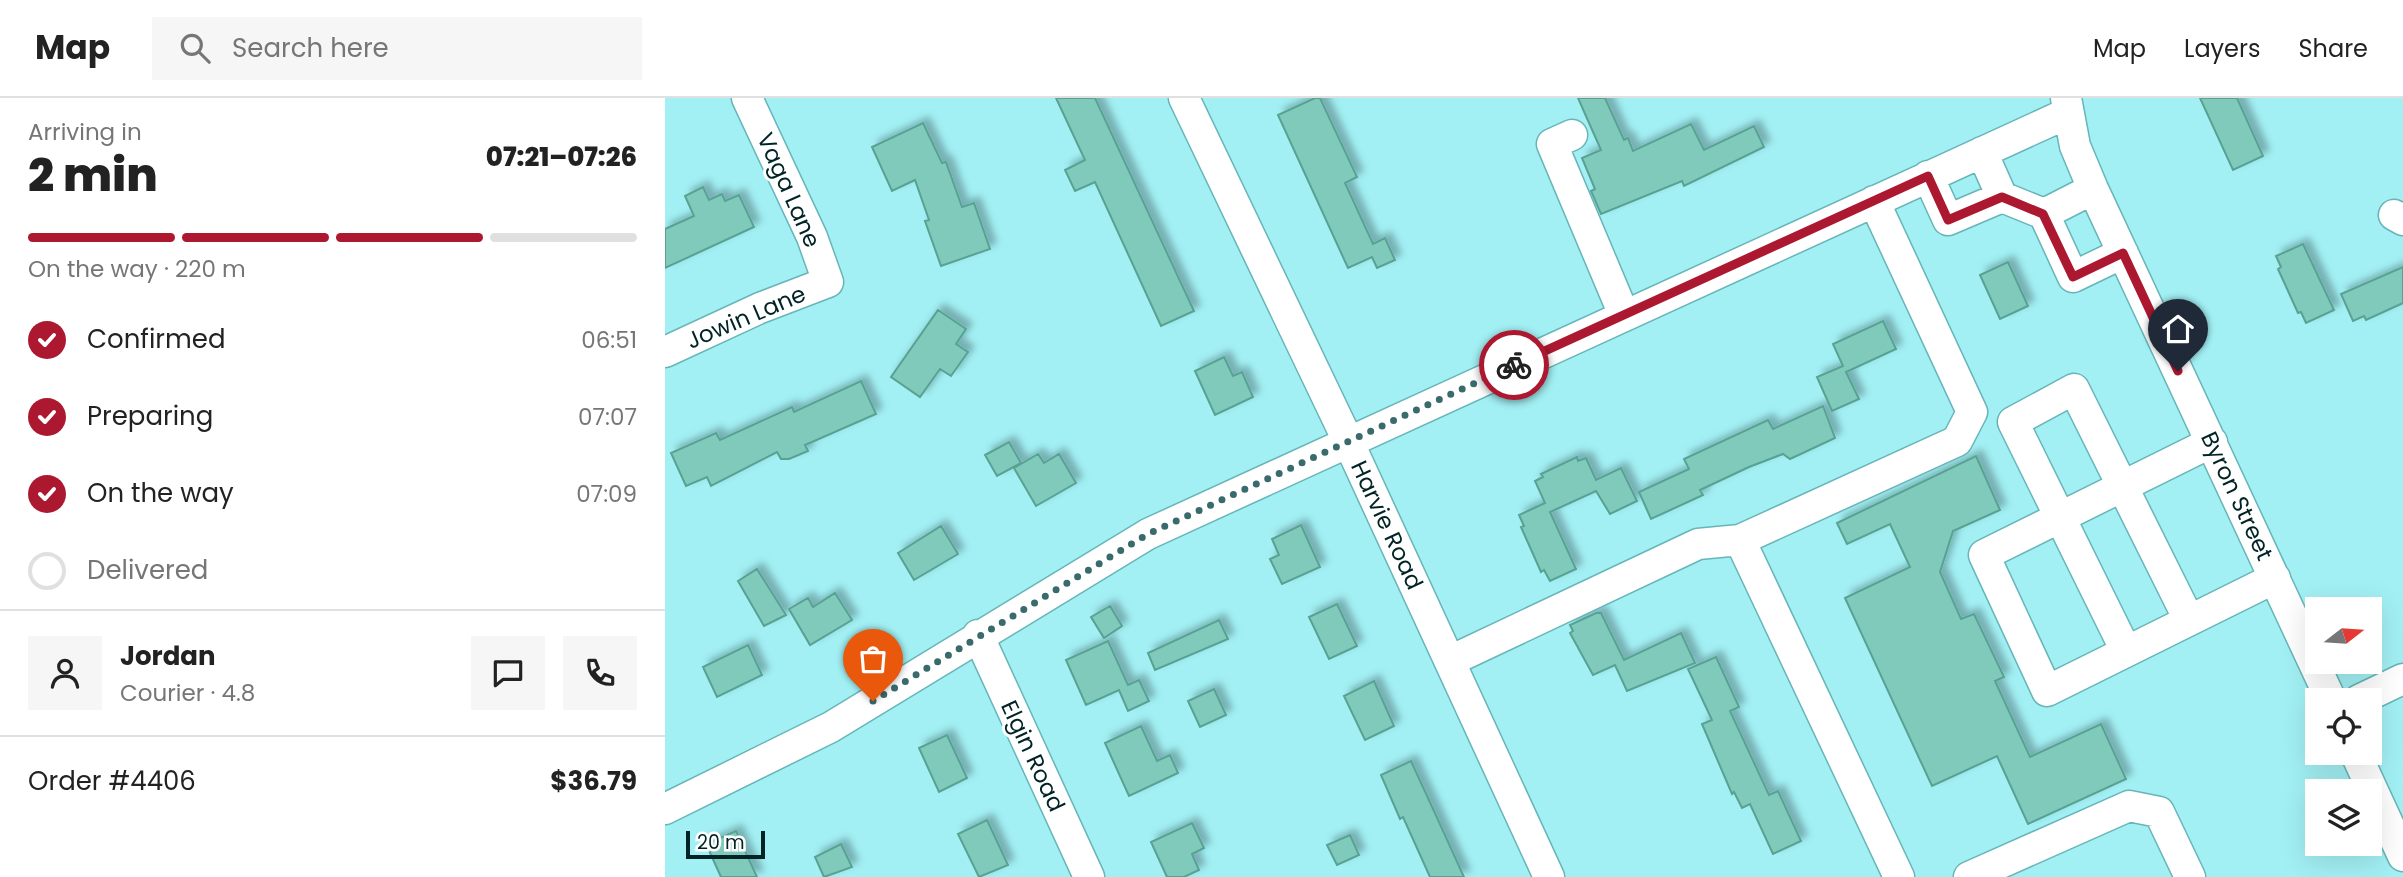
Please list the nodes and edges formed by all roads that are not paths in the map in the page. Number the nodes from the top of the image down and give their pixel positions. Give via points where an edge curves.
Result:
1 (747, 98) edge
2 (1184, 98) edge
3 (2067, 106) edge
4 (1572, 135) dead end
5 (1982, 152) junction
6 (1928, 176) junction
7 (2093, 189) junction
8 (2002, 197) junction
9 (1874, 201) junction
10 (2043, 214) junction
11 (2123, 253) junction
12 (828, 282) joint
13 (1624, 314) junction
14 (665, 352) edge
15 (1348, 440) junction
16 (2212, 442) junction
17 (2122, 486) junction
18 (2058, 518) junction
19 (1740, 540) junction
20 (2274, 578) junction
21 (2189, 620) junction
22 (978, 635) junction
23 (2126, 651) junction
24 (1450, 661) junction
25 (2403, 679) edge
26 (2325, 688) edge
27 (2382, 689) edge
28 (2361, 765) edge
29 (665, 809) edge
30 (2403, 856) edge
31 (1089, 877) edge
32 (1549, 877) edge
33 (1899, 877) edge
34 (1969, 877) edge
35 (2190, 877) edge

1 - 12 street, Vaga Lane
2 - 15 street, Harvie Road
3 - 5 street
3 - 7 street, Byron Street via 2075,146
4 - 13 street via 1552,144
5 - 6 street
5 - 8 street
6 - 8 street via 1948,220
6 - 9 street
7 - 10 street
7 - 11 street, Byron Street
8 - 10 street
9 - 13 street
9 - 19 street via 1972,412 1957,441
10 - 11 street via 2073,277
11 - 16 street, Byron Street
12 - 14 street, Jowin Lane
13 - 15 street
15 - 22 street via 1148,534
15 - 24 street, Harvie Road
16 - 17 street
16 - 20 street, Byron Street
17 - 18 street
17 - 18 street via 2074,389 2013,422
17 - 21 street
18 - 23 street
18 - 23 street via 1984,555 2046,691
19 - 24 street via 1698,544
19 - 33 street
20 - 21 street
20 - 26 street, Byron Street
21 - 23 street
22 - 29 street via 831,727
22 - 31 street, Elgin Road
24 - 32 street, Harvie Road
25 - 27 street
28 - 30 street
34 - 35 street via 2129,806 2159,812

